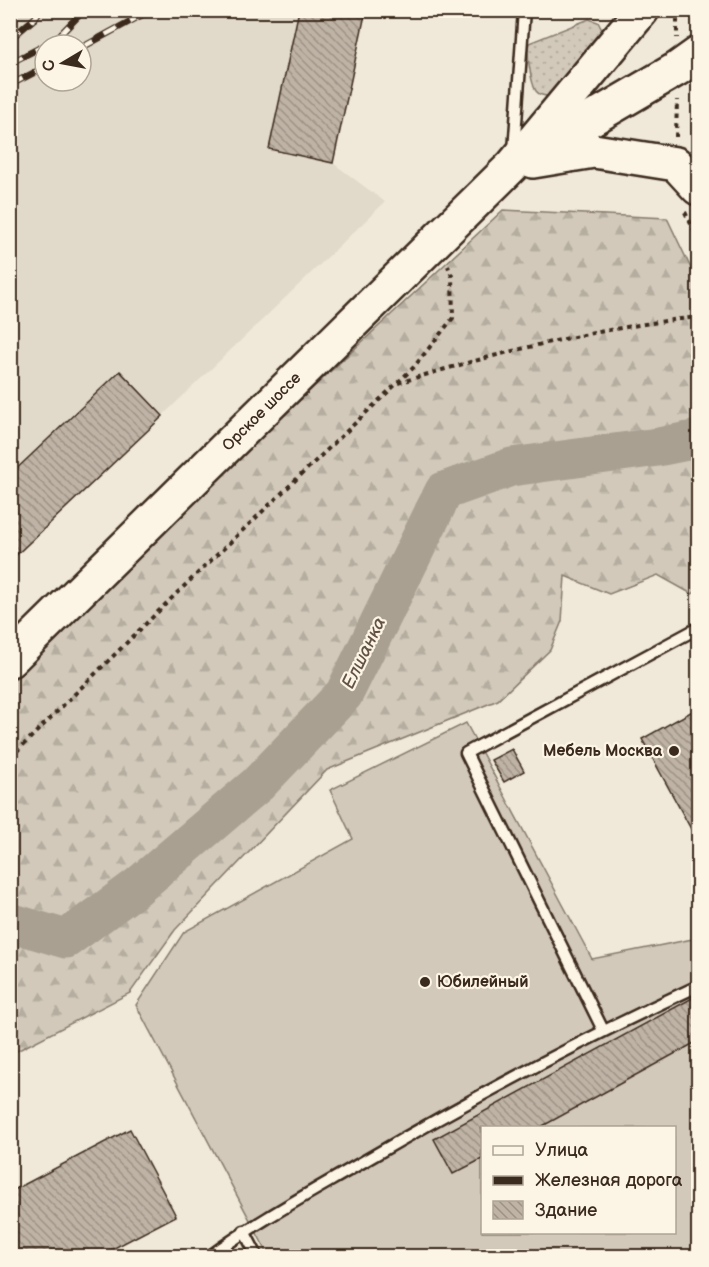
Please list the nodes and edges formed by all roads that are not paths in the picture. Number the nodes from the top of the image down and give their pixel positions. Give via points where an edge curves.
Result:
1 (524, 10) edge
2 (642, 10) edge
3 (688, 61) edge
4 (513, 165) junction
5 (690, 196) edge
6 (699, 628) edge
7 (10, 660) edge
8 (699, 986) edge
9 (603, 1030) junction
10 (244, 1232) junction
11 (210, 1257) edge
12 (257, 1257) edge

1 - 4 lane
2 - 4 main road
3 - 4 main road
4 - 5 main road via 594,151 676,164
4 - 7 main road, Орское шоссе
6 - 9 lane via 466,753
8 - 9 lane
9 - 10 lane via 416,1131
10 - 11 lane
10 - 12 lane

